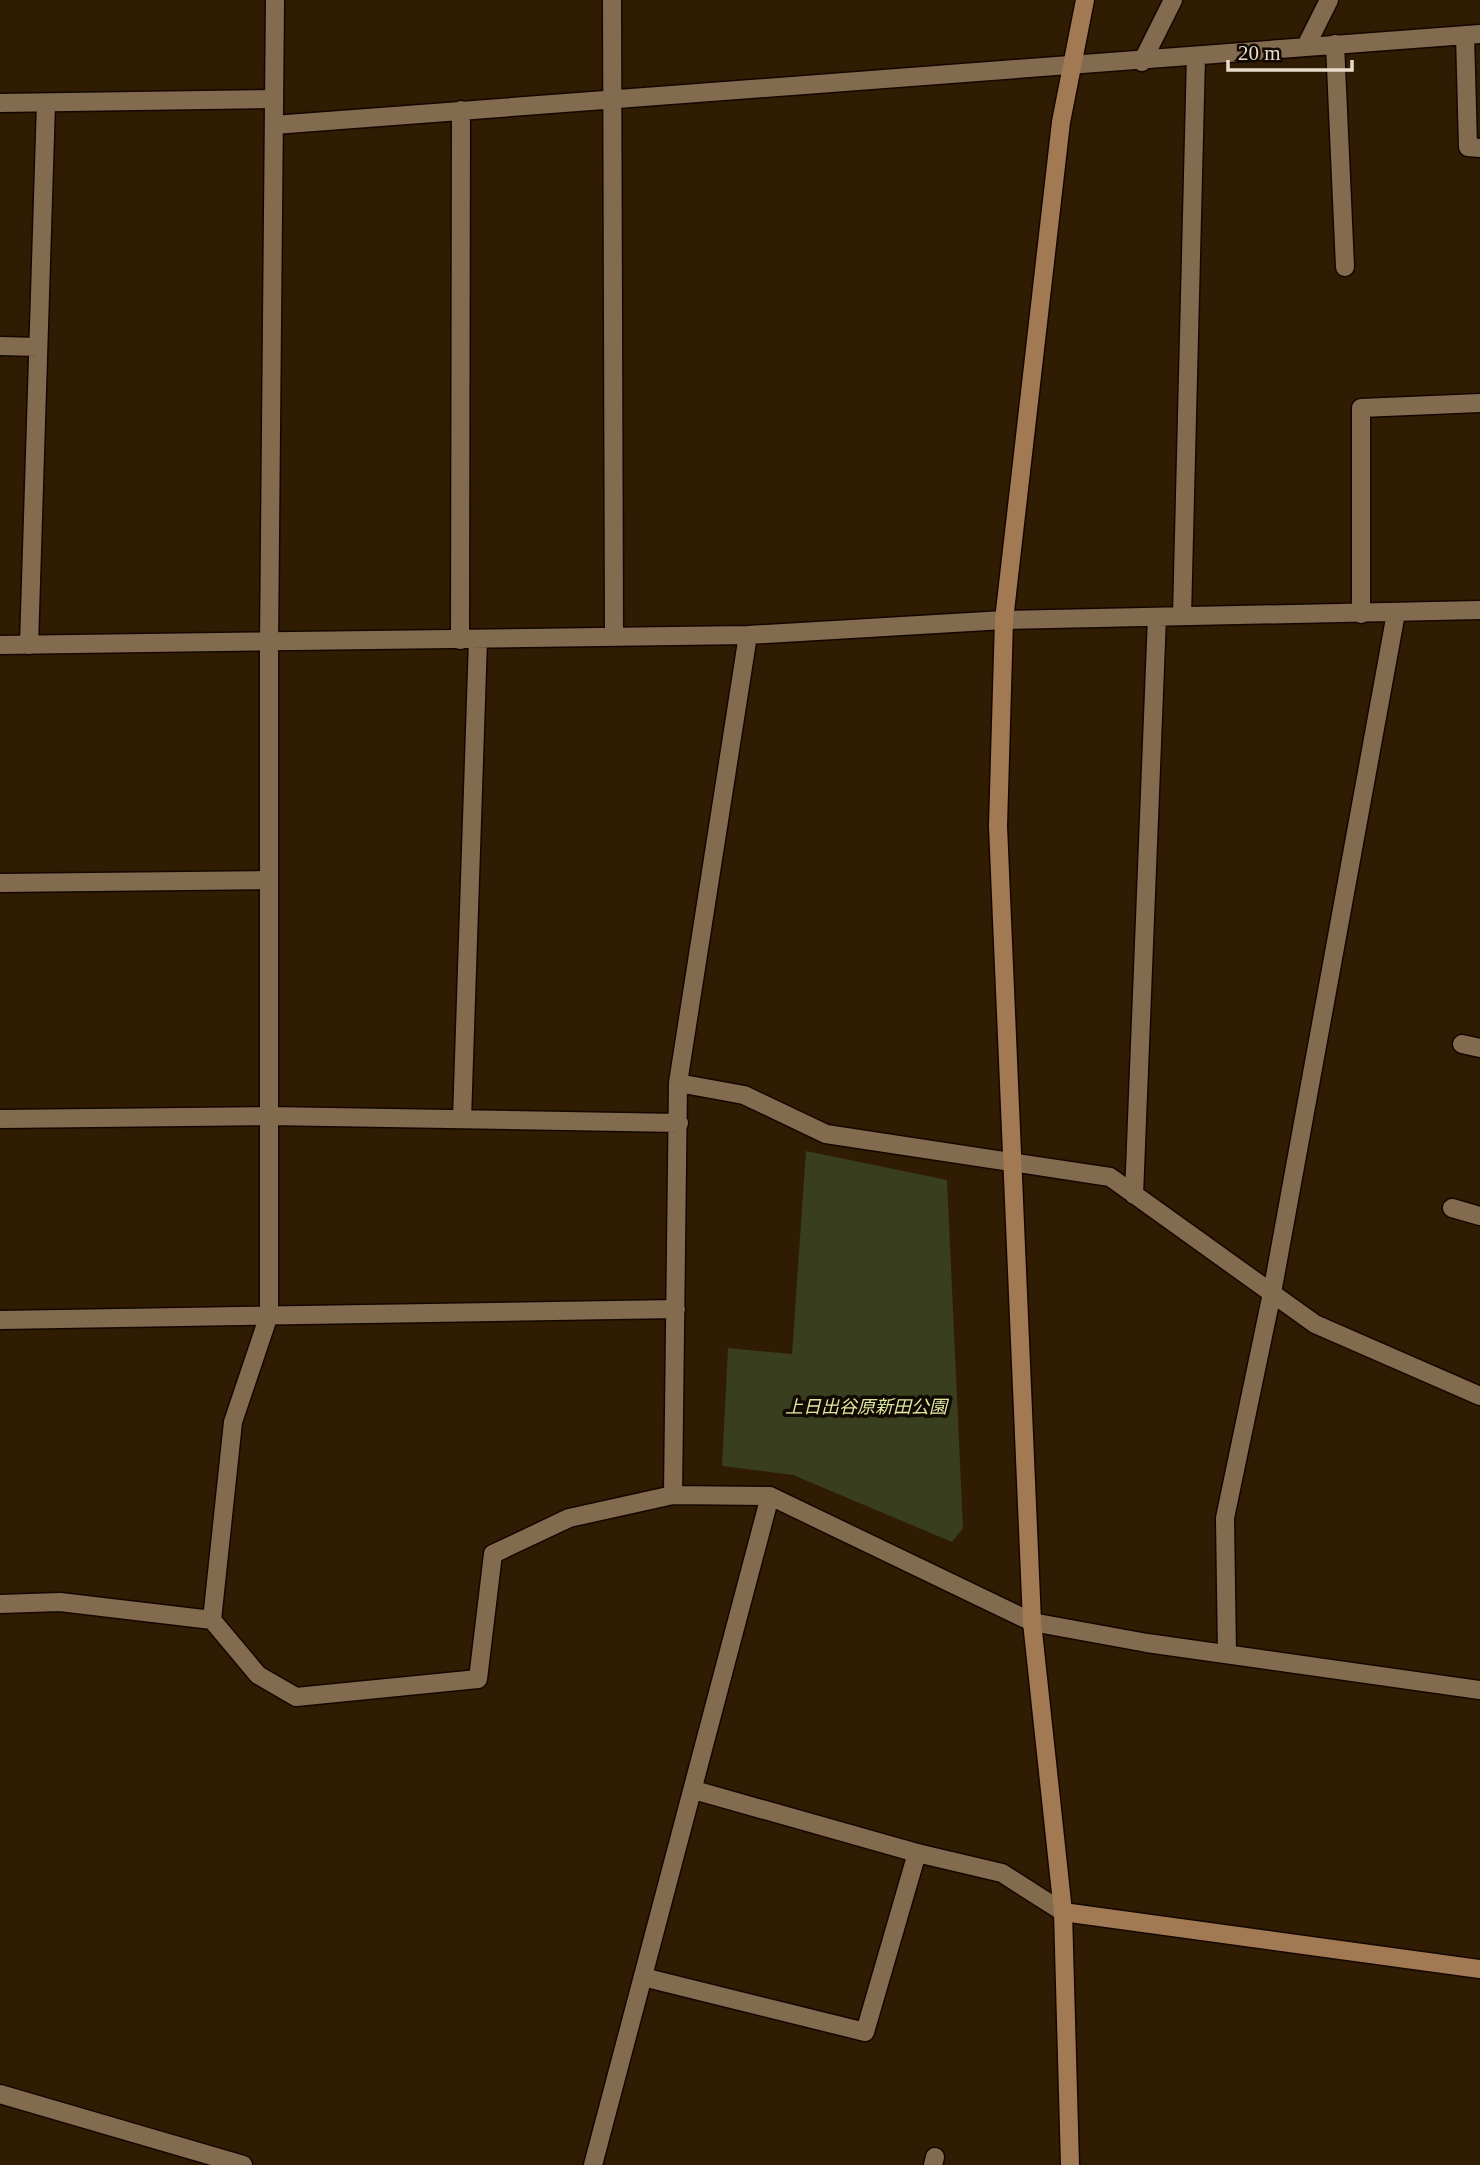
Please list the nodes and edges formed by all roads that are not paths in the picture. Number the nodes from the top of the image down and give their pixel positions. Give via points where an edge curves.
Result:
1 (275, 0) edge
2 (612, 0) edge
3 (1085, 0) edge
4 (1173, 0) edge
5 (1329, 0) edge
6 (1472, 35) edge
7 (1335, 44) junction
8 (1306, 46) junction
9 (1196, 56) junction
10 (1142, 62) junction
11 (1073, 65) junction
12 (275, 99) junction
13 (612, 99) junction
14 (0, 103) edge
15 (46, 103) junction
16 (461, 110) junction
17 (274, 125) junction
18 (1480, 148) edge
19 (1345, 267) dead end
20 (0, 346) edge
21 (38, 347) junction
22 (1480, 403) edge
23 (1480, 610) edge
24 (1396, 613) junction
25 (1361, 614) junction
26 (1182, 616) junction
27 (1157, 617) junction
28 (1004, 620) junction
29 (748, 635) junction
30 (614, 637) junction
31 (469, 640) junction
32 (269, 644) junction
33 (0, 645) edge
34 (29, 645) junction
35 (268, 880) junction
36 (0, 883) edge
37 (678, 1083) junction
38 (268, 1116) junction
39 (0, 1119) edge
40 (462, 1119) junction
41 (679, 1123) junction
42 (1012, 1161) junction
43 (1134, 1195) junction
44 (1452, 1208) dead end
45 (1480, 1216) edge
46 (1272, 1293) junction
47 (676, 1309) junction
48 (270, 1315) junction
49 (0, 1320) edge
50 (1480, 1396) edge
51 (673, 1494) junction
52 (770, 1496) junction
53 (0, 1604) edge
54 (212, 1620) junction
55 (1032, 1622) junction
56 (1227, 1654) junction
57 (1480, 1690) edge
58 (694, 1790) junction
59 (917, 1853) junction
60 (1063, 1912) junction
61 (1480, 1969) edge
62 (643, 1977) junction
63 (0, 2094) edge
64 (243, 2165) edge
65 (593, 2165) edge
66 (1070, 2165) edge

1 - 12 street
2 - 13 street
3 - 11 street
4 - 10 street
5 - 8 street
6 - 7 street
6 - 18 street via 1468,148
7 - 8 street
7 - 19 street
8 - 9 street
9 - 10 street
9 - 26 street
10 - 11 street
11 - 13 street
11 - 28 street via 1061,122
12 - 15 street
12 - 17 street
13 - 16 street
13 - 30 street
14 - 15 street
15 - 21 street
16 - 17 street
16 - 31 street
17 - 32 street
20 - 21 street
21 - 34 street
22 - 25 street via 1361,408
23 - 24 street
24 - 25 street
24 - 46 street
25 - 26 street
26 - 27 street
27 - 28 street
27 - 43 street
28 - 29 street
28 - 42 street via 998,826
29 - 30 street
29 - 37 street
30 - 31 street
31 - 32 street
31 - 40 street
32 - 34 street
32 - 35 street
33 - 34 street
35 - 36 street
35 - 38 street
37 - 41 street
37 - 42 street via 744,1095 826,1135
38 - 39 street
38 - 40 street
38 - 48 street
40 - 41 street
41 - 47 street
42 - 43 street via 1110,1177
42 - 55 street
43 - 46 street
44 - 45 street
46 - 50 street via 1315,1324
46 - 56 street via 1226,1518
47 - 48 street
47 - 51 street
48 - 49 street
48 - 54 street via 233,1422
51 - 52 street
51 - 54 street via 569,1518 492,1554 478,1679 296,1697 258,1675
52 - 55 street
52 - 58 street
53 - 54 street via 60,1602
55 - 56 street
55 - 60 street
56 - 57 street
58 - 59 street
58 - 62 street
59 - 60 street via 1002,1873
59 - 62 street via 865,2032
60 - 61 street
60 - 66 street
62 - 65 street
63 - 64 street

